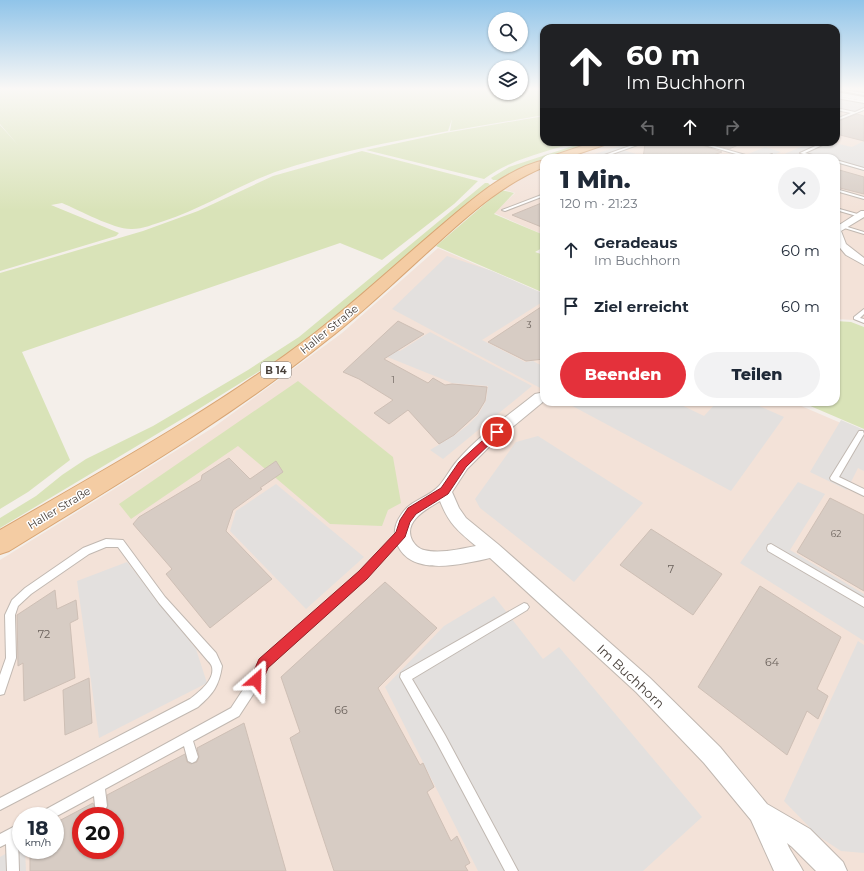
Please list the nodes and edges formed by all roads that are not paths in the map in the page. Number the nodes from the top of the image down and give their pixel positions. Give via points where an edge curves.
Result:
1 (592, 146) edge
2 (632, 146) edge
3 (710, 146) edge
4 (818, 146) edge
5 (568, 154) edge
6 (610, 154) edge
7 (740, 154) edge
8 (806, 154) edge
9 (847, 158) dead end
10 (840, 161) edge
11 (840, 162) edge
12 (540, 165) edge
13 (864, 168) edge
14 (840, 191) edge
15 (540, 196) edge
16 (864, 198) edge
17 (504, 210) dead end
18 (840, 210) edge
19 (862, 214) edge
20 (843, 226) junction
21 (840, 228) edge
22 (864, 233) edge
23 (840, 249) edge
24 (864, 262) edge
25 (863, 313) edge
26 (864, 321) edge
27 (540, 397) dead end
28 (861, 433) dead end
29 (444, 491) junction
30 (864, 493) edge
31 (401, 534) junction
32 (0, 543) edge
33 (771, 548) dead end
34 (493, 550) junction
35 (864, 603) edge
36 (524, 607) dead end
37 (0, 690) edge
38 (187, 738) junction
39 (192, 757) dead end
40 (99, 787) junction
41 (0, 804) edge
42 (101, 806) dead end
43 (62, 807) edge
44 (759, 812) junction
45 (12, 834) edge
46 (0, 841) edge
47 (14, 859) edge
48 (13, 871) edge
49 (512, 871) edge
50 (790, 871) edge
51 (834, 871) edge

1 - 5 main road
2 - 6 lane
3 - 7 lane
4 - 8 lane via 802,153
9 - 10 lane
11 - 13 lane
12 - 32 main road, Haller Straße / B 14 via 502,184 470,208 322,336 266,378 180,435
14 - 16 lane
15 - 17 lane
18 - 19 lane
19 - 20 street
20 - 21 street
20 - 22 lane
23 - 24 street
25 - 26 lane via 856,318
27 - 29 street via 487,440 462,465
28 - 30 lane via 834,478
29 - 31 street via 412,511 405,520
29 - 34 street, Im Buchhorn via 460,523
31 - 34 street via 406,545 416,555 426,558 467,556
31 - 38 lane via 363,575 264,663 235,712
33 - 35 lane
34 - 44 street, Im Buchhorn via 643,685 712,755
36 - 49 lane via 405,677
37 - 41 lane via 11,658 10,615 15,603 86,551 106,543 120,543 162,600 217,666 214,685 194,703
38 - 39 lane
38 - 40 lane
40 - 42 lane
40 - 43 lane
44 - 50 street, Im Buchhorn via 782,861
44 - 51 street, Im Buchhorn via 800,838
45 - 46 lane
47 - 48 lane

